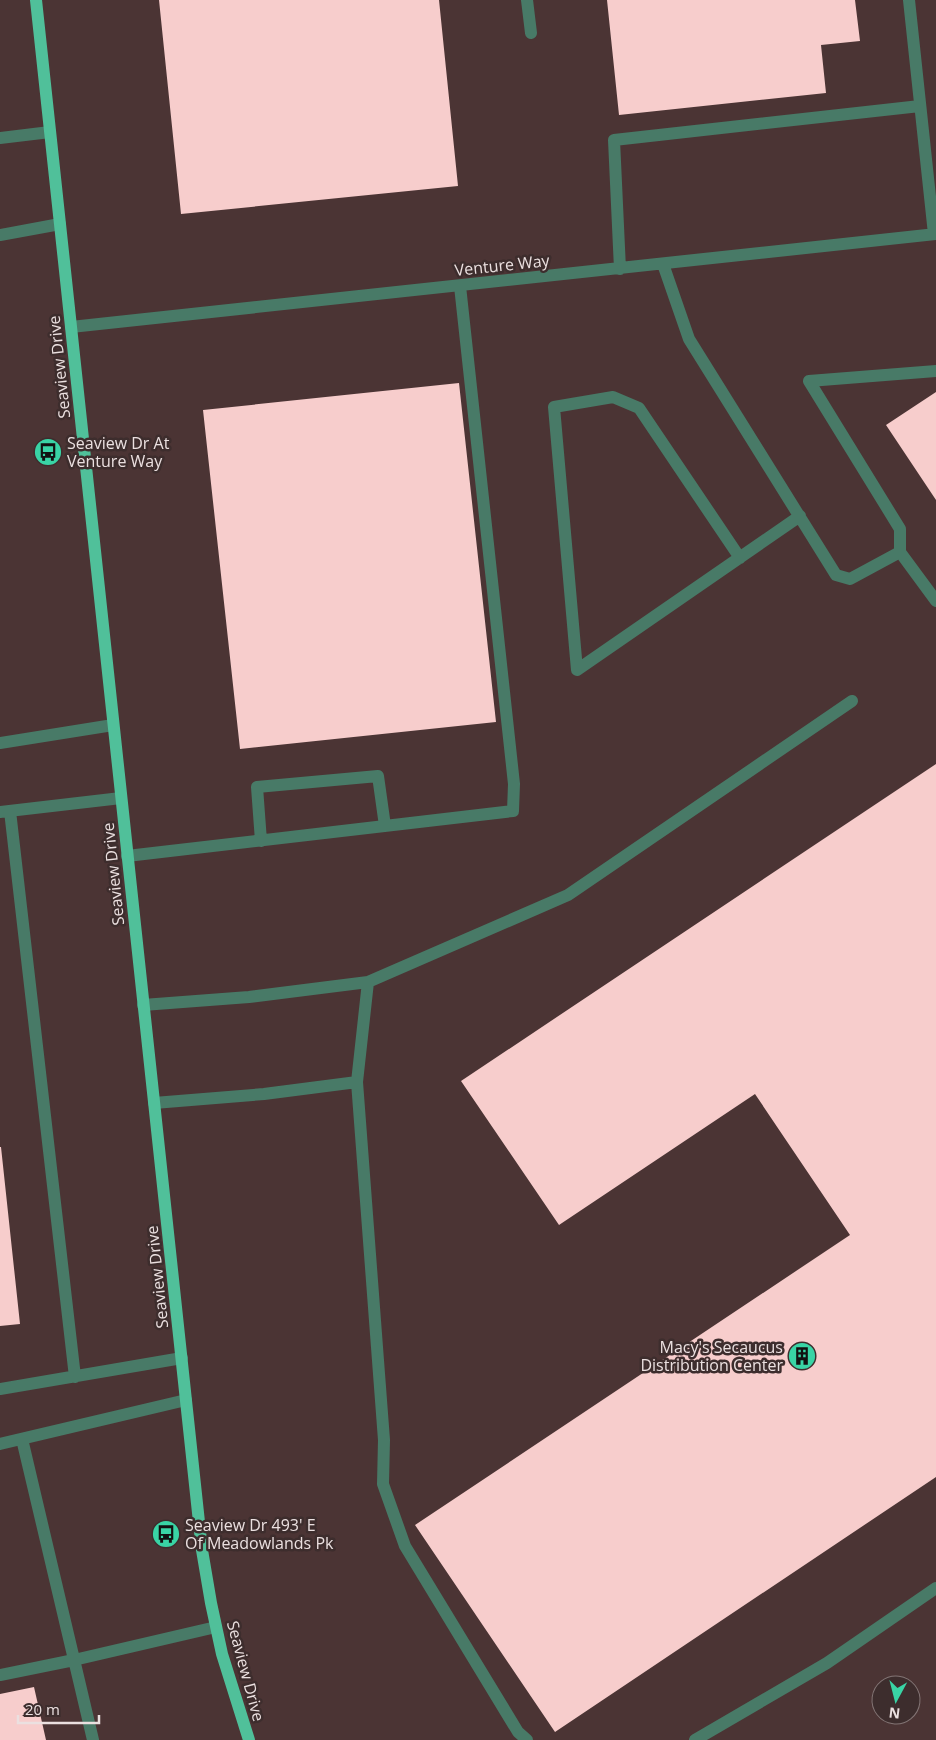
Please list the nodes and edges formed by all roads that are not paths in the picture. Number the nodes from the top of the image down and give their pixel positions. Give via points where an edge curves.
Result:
1 (36, 0) edge
2 (527, 0) edge
3 (910, 0) edge
4 (531, 33) dead end
5 (920, 106) junction
6 (50, 132) junction
7 (0, 138) edge
8 (60, 224) junction
9 (935, 234) edge
10 (0, 235) edge
11 (663, 264) junction
12 (620, 269) junction
13 (460, 286) junction
14 (71, 327) junction
15 (936, 371) edge
16 (800, 516) junction
17 (900, 552) junction
18 (740, 558) junction
19 (936, 601) edge
20 (852, 701) dead end
21 (113, 725) junction
22 (0, 743) edge
23 (121, 798) junction
24 (5, 812) edge
25 (385, 826) junction
26 (261, 840) junction
27 (127, 856) junction
28 (368, 982) junction
29 (144, 1005) junction
30 (357, 1082) junction
31 (154, 1104) junction
32 (182, 1358) junction
33 (75, 1377) junction
34 (0, 1388) edge
35 (186, 1400) junction
36 (22, 1439) junction
37 (0, 1444) edge
38 (936, 1588) edge
39 (216, 1627) junction
40 (74, 1660) junction
41 (0, 1675) edge
42 (93, 1740) edge
43 (249, 1740) edge
44 (527, 1740) edge
45 (695, 1740) edge

1 - 6 main road, Seaview Drive
2 - 4 street
3 - 5 street
5 - 9 street
5 - 12 street via 614,140
6 - 7 street
6 - 8 main road, Seaview Drive
8 - 10 street
8 - 14 main road, Seaview Drive
9 - 11 street, Venture Way
11 - 12 street, Venture Way
11 - 16 street via 689,339
12 - 13 street, Venture Way
13 - 14 street, Venture Way
13 - 25 street via 514,784 513,811
14 - 21 main road, Seaview Drive
15 - 17 street via 809,381 900,529
16 - 17 street via 836,575 850,579
16 - 18 street
17 - 19 street
18 - 18 street via 577,670 554,407 612,397 639,408
20 - 28 street via 568,895
21 - 22 street
21 - 23 main road, Seaview Drive
23 - 24 street
23 - 27 main road, Seaview Drive
24 - 33 street
25 - 26 street
25 - 26 street via 378,776 257,787
26 - 27 street
27 - 29 main road, Seaview Drive
28 - 29 street via 249,997
28 - 30 street
29 - 31 main road, Seaview Drive
30 - 31 street
30 - 44 street via 384,1440 383,1484 405,1546 518,1732
31 - 32 main road, Seaview Drive
32 - 33 street
32 - 35 main road, Seaview Drive
33 - 34 street
35 - 36 street
35 - 39 main road, Seaview Drive via 202,1550
36 - 37 street
36 - 40 street
38 - 45 street via 827,1663
39 - 40 street
39 - 43 main road, Seaview Drive
40 - 41 street
40 - 42 street

